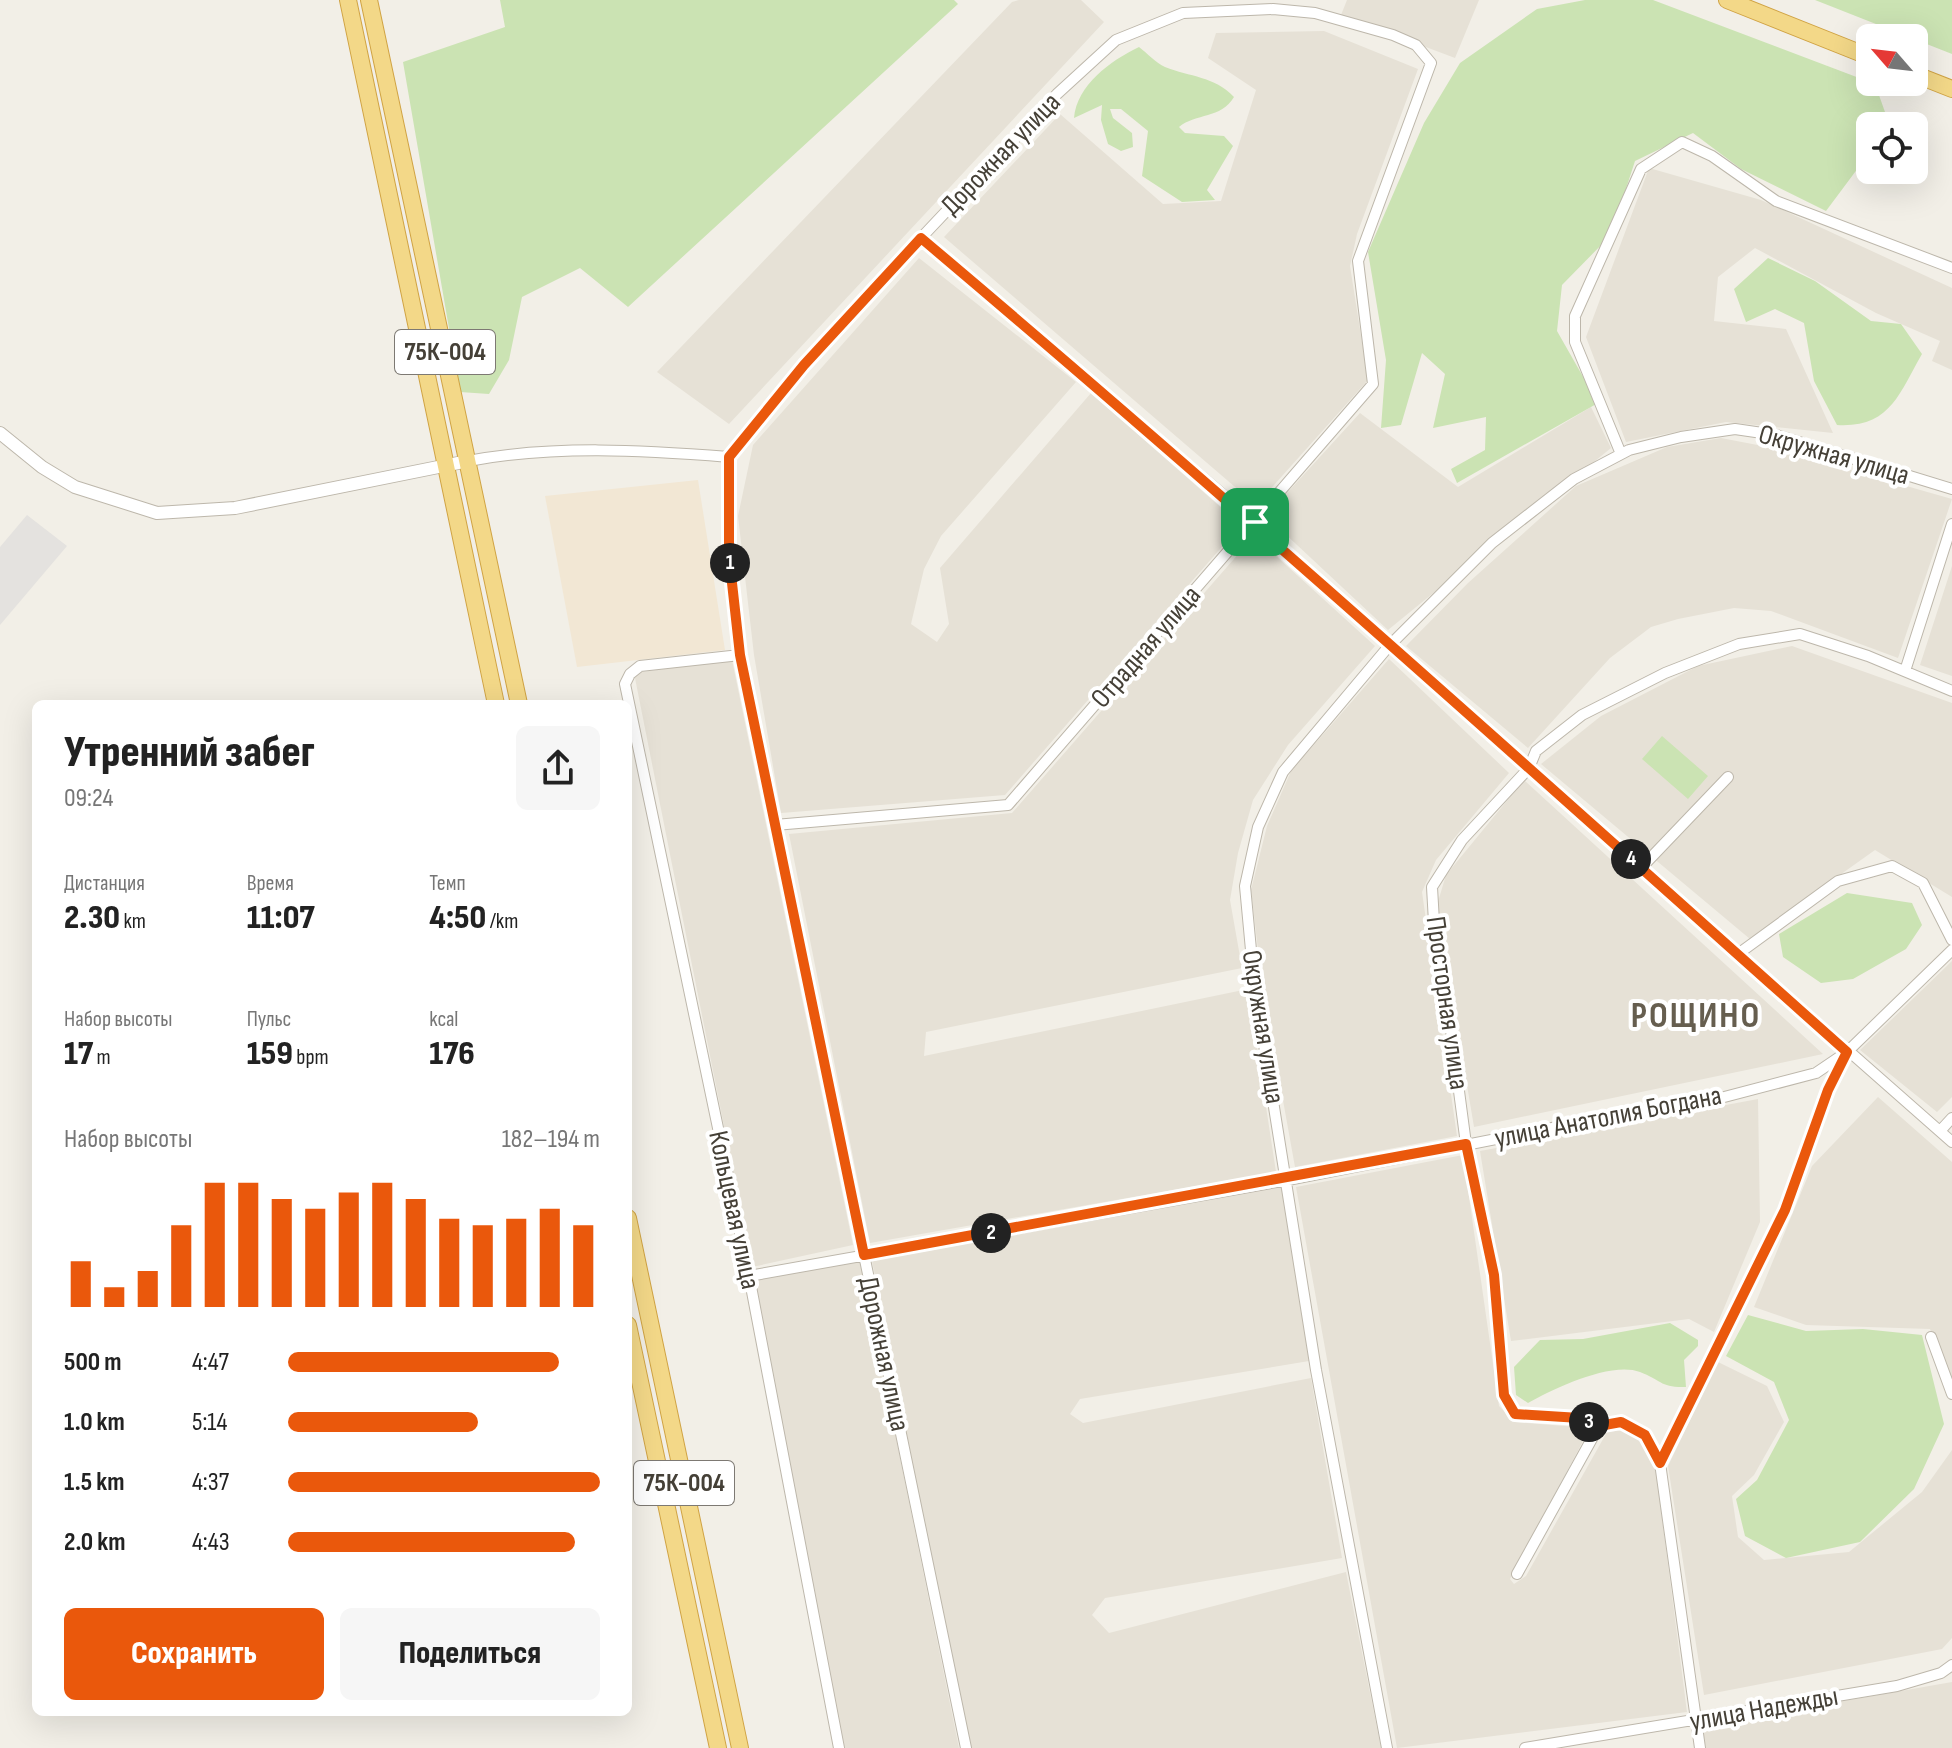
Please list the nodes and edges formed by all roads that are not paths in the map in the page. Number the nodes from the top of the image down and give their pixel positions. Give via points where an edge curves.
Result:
1 (348, 0) edge
2 (369, 0) edge
3 (1727, 0) edge
4 (1183, 13) joint
5 (1856, 51) edge
6 (1928, 80) edge
7 (1952, 89) edge
8 (921, 238) junction
9 (1952, 268) edge
10 (0, 433) edge
11 (1621, 454) junction
12 (729, 457) junction
13 (468, 461) junction
14 (446, 465) junction
15 (1952, 489) edge
16 (1255, 522) junction
17 (1952, 524) edge
18 (1389, 646) junction
19 (740, 655) junction
20 (1905, 671) junction
21 (1952, 691) edge
22 (495, 700) edge
23 (518, 700) edge
24 (628, 700) edge
25 (632, 717) edge
26 (1529, 768) junction
27 (1728, 777) dead end
28 (775, 825) junction
29 (1641, 868) junction
30 (1952, 940) edge
31 (1952, 950) edge
32 (1738, 954) junction
33 (1847, 1052) junction
34 (1952, 1118) edge
35 (1940, 1131) junction
36 (1952, 1142) edge
37 (1466, 1144) junction
38 (1288, 1180) junction
39 (632, 1237) edge
40 (864, 1255) junction
41 (749, 1276) junction
42 (1931, 1337) dead end
43 (632, 1344) edge
44 (1952, 1394) edge
45 (1599, 1426) junction
46 (1660, 1463) junction
47 (1517, 1574) dead end
48 (1952, 1665) edge
49 (1695, 1721) junction
50 (718, 1748) edge
51 (740, 1748) edge
52 (839, 1748) edge
53 (966, 1748) edge
54 (1387, 1748) edge
55 (1525, 1748) edge
56 (1700, 1748) edge

1 - 14 highway, 75К-004
2 - 13 highway, 75К-004
3 - 5 highway
4 - 8 street, Дорожная улица via 1116,40 1057,94
4 - 16 street, Отрадная улица via 1238,8 1315,13 1393,35 1416,45 1431,63 1358,261 1373,384
6 - 7 highway
8 - 12 street, Дорожная улица via 804,365
8 - 16 street
9 - 11 street via 1776,201 1693,144 1682,142 1641,169 1588,284 1574,328
10 - 14 street via 75,487 157,513 235,508
11 - 15 street, Окружная улица via 1735,429 1776,435
11 - 18 street, Окружная улица via 1574,479 1492,543
12 - 13 street via 562,451
12 - 19 street, Дорожная улица via 729,556
13 - 14 street
13 - 23 highway, 75К-004
14 - 22 highway, 75К-004
16 - 18 street
16 - 28 street, Отрадная улица via 1008,805
17 - 20 street
18 - 26 street
18 - 38 street, Окружная улица via 1283,772 1258,827 1245,886 1254,982
19 - 24 street, Кольцевая улица via 640,666 625,684
19 - 28 street, Дорожная улица
20 - 21 street, Просторная улица
20 - 26 street, Просторная улица via 1800,634 1739,644 1665,673 1582,715 1536,751
25 - 41 street, Кольцевая улица
26 - 29 street
26 - 37 street, Просторная улица via 1462,840 1432,887
27 - 29 street
28 - 40 street, Дорожная улица
29 - 32 street
30 - 32 street via 1923,883 1892,866 1838,881
31 - 33 street
32 - 33 street
33 - 35 street
33 - 37 street, улица Анатолия Богдана via 1816,1073 1709,1101
33 - 46 street via 1785,1210
34 - 35 street
35 - 36 street
37 - 38 street, улица Анатолия Богдана
37 - 45 street, Просторная улица via 1494,1275 1504,1395 1515,1414 1580,1418
38 - 40 street, улица Анатолия Богдана
38 - 54 street, Окружная улица via 1321,1400
39 - 51 highway, 75К-004
40 - 41 street, улица Анатолия Богдана
40 - 53 street, Дорожная улица
41 - 52 street, Кольцевая улица
42 - 44 street
43 - 50 highway, 75К-004
45 - 46 street, Просторная улица via 1621,1422 1645,1435
45 - 47 street
46 - 49 street, Просторная улица
48 - 49 street, улица Надежды via 1897,1686
49 - 55 street, улица Надежды
49 - 56 street, Просторная улица

